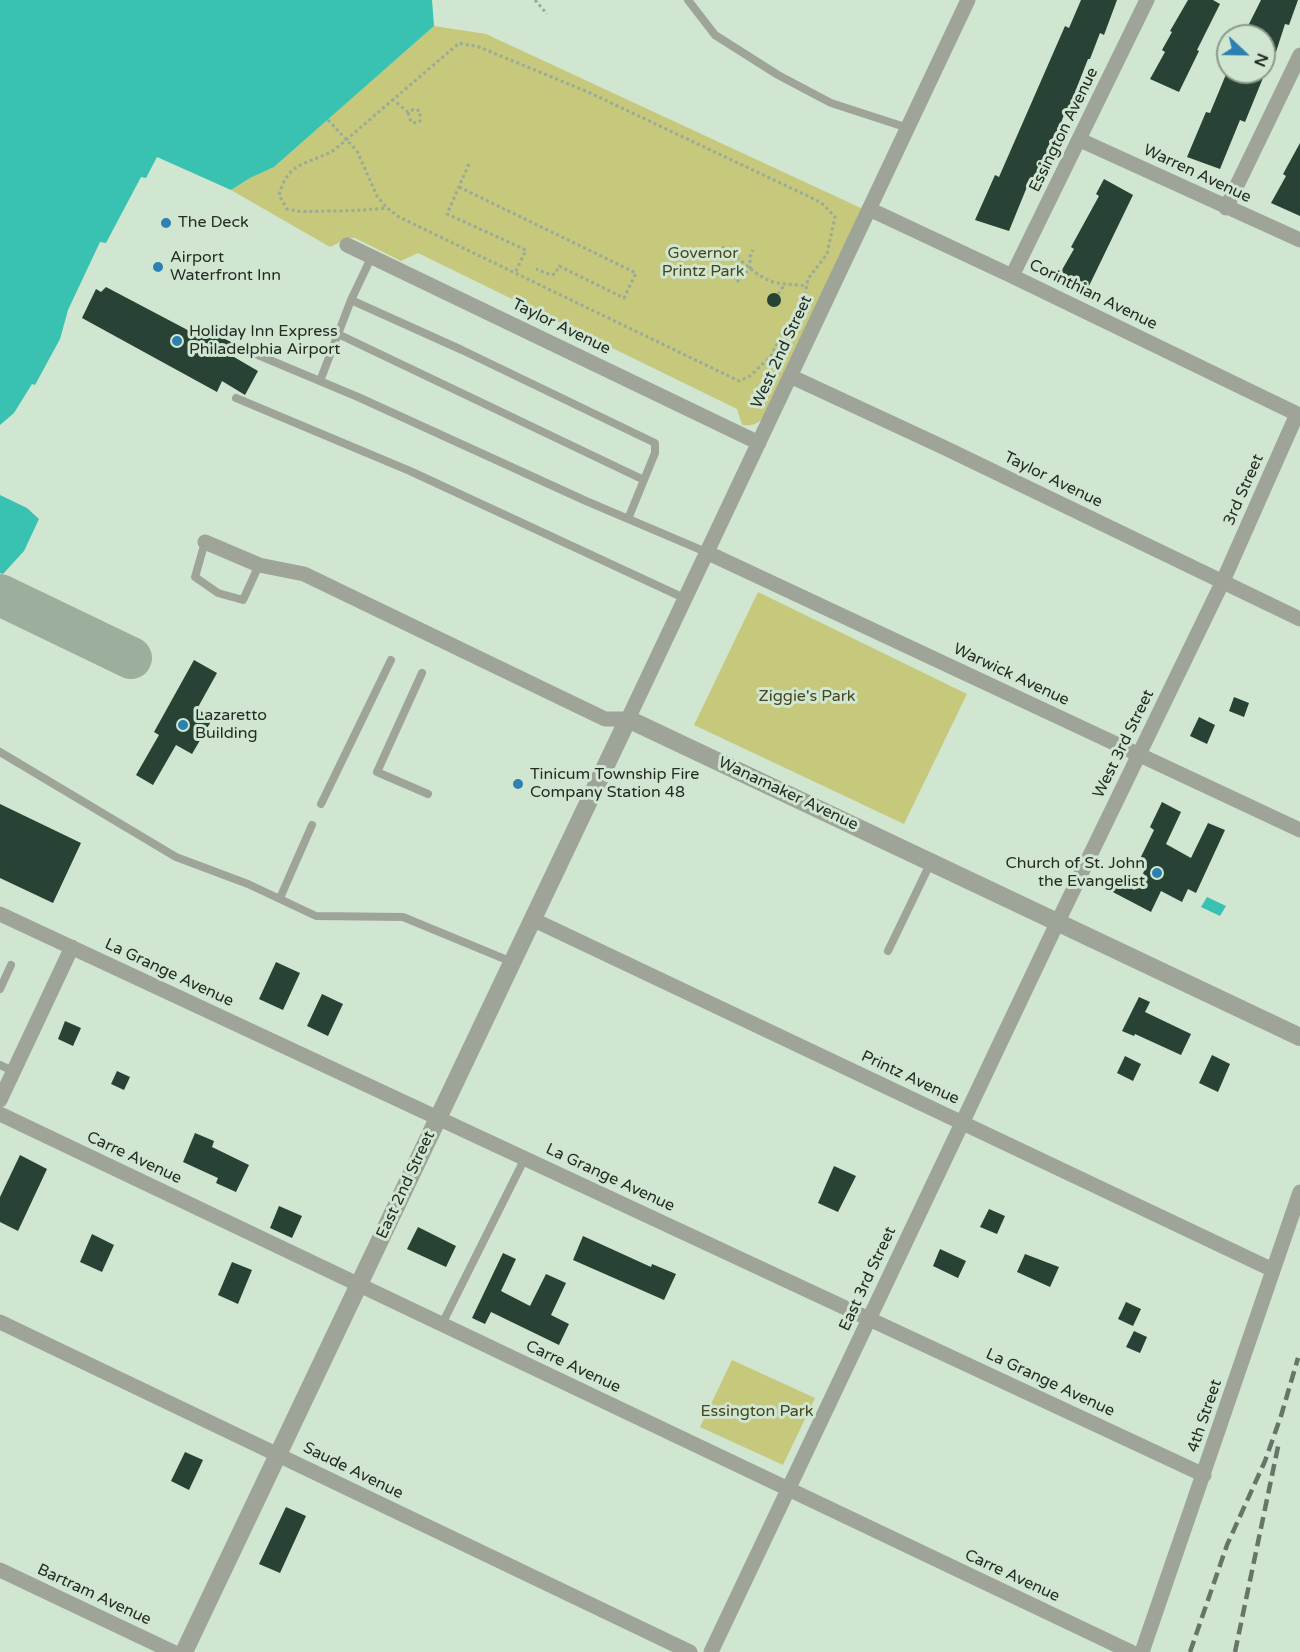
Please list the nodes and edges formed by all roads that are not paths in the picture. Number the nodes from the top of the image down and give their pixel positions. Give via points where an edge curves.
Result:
1 (688, 0) edge
2 (968, 0) edge
3 (1147, 0) edge
4 (1300, 55) edge
5 (908, 128) junction
6 (1080, 140) junction
7 (1226, 208) junction
8 (869, 209) junction
9 (1300, 240) edge
10 (347, 245) dead end
11 (372, 256) junction
12 (1012, 276) junction
13 (351, 300) junction
14 (338, 334) junction
15 (253, 353) dead end
16 (790, 376) junction
17 (320, 381) junction
18 (236, 398) dead end
19 (1299, 414) edge
20 (759, 443) junction
21 (644, 480) junction
22 (628, 519) junction
23 (205, 542) joint
24 (706, 552) junction
25 (259, 565) junction
26 (1224, 581) junction
27 (684, 598) junction
28 (1300, 619) edge
29 (391, 660) dead end
30 (422, 673) dead end
31 (628, 718) junction
32 (0, 752) edge
33 (1139, 754) junction
34 (428, 794) dead end
35 (321, 804) dead end
36 (312, 825) dead end
37 (1300, 830) edge
38 (931, 862) junction
39 (280, 898) junction
40 (0, 914) edge
41 (532, 919) junction
42 (1058, 922) junction
43 (72, 947) junction
44 (888, 951) dead end
45 (512, 962) junction
46 (11, 965) dead end
47 (0, 989) edge
48 (1300, 1037) edge
49 (7, 1068) edge
50 (0, 1100) edge
51 (0, 1114) edge
52 (438, 1118) junction
53 (963, 1123) junction
54 (525, 1158) junction
55 (1300, 1192) edge
56 (1273, 1270) junction
57 (358, 1285) junction
58 (869, 1319) junction
59 (0, 1322) edge
60 (442, 1324) junction
61 (278, 1455) junction
62 (1204, 1475) junction
63 (788, 1489) junction
64 (0, 1570) edge
65 (173, 1652) edge
66 (184, 1652) edge
67 (690, 1652) edge
68 (711, 1652) edge
69 (1131, 1652) edge
70 (1143, 1652) edge

1 - 5 lane via 715,36 778,75 831,104
2 - 5 street, West 2nd Street
3 - 6 street, Essington Avenue
4 - 7 street
5 - 8 street, West 2nd Street
6 - 7 street, Warren Avenue
6 - 12 street, Essington Avenue
7 - 9 street, Warren Avenue
8 - 12 street, Corinthian Avenue
8 - 16 street, West 2nd Street
10 - 11 street, Taylor Avenue
11 - 13 lane
11 - 20 street, Taylor Avenue
12 - 19 street, Corinthian Avenue
13 - 14 lane
13 - 21 lane via 655,443
14 - 17 lane
14 - 21 lane
15 - 17 lane
16 - 20 street, West 2nd Street
16 - 26 street, Taylor Avenue
17 - 22 lane
18 - 27 lane via 410,471
19 - 26 street, 3rd Street
20 - 24 street, West 2nd Street
21 - 22 lane
22 - 24 lane
23 - 25 street, Wanamaker Avenue
23 - 25 lane via 195,577 218,593 243,600
24 - 27 street, West 2nd Street
24 - 33 street, Warwick Avenue
25 - 31 street, Wanamaker Avenue via 304,574 606,719
26 - 28 street, Taylor Avenue
26 - 33 street, West 3rd Street
27 - 31 street, West 2nd Street
29 - 35 lane
30 - 34 lane via 377,772
31 - 38 street, Wanamaker Avenue
31 - 41 street, East 2nd Street
32 - 39 lane via 176,857
33 - 37 street, Warwick Avenue
33 - 42 street, West 3rd Street
36 - 39 lane
38 - 42 street, Wanamaker Avenue
38 - 44 lane
39 - 45 lane via 316,916 403,917
40 - 43 street, La Grange Avenue
41 - 45 street, East 2nd Street
41 - 53 street, Printz Avenue
42 - 48 street, Wanamaker Avenue
42 - 53 street, East 3rd Street
43 - 49 street
43 - 52 street, La Grange Avenue
45 - 52 street, East 2nd Street
46 - 47 lane
49 - 50 street
51 - 57 street, Carre Avenue
52 - 54 street, La Grange Avenue
52 - 57 street, East 2nd Street
53 - 56 street, Printz Avenue
53 - 58 street, East 3rd Street
54 - 58 street, La Grange Avenue
54 - 60 lane
55 - 56 street, 4th Street
56 - 62 street, 4th Street
57 - 60 street, Carre Avenue
57 - 61 street, East 2nd Street
58 - 62 street, La Grange Avenue
58 - 63 street, East 3rd Street
59 - 61 street, Saude Avenue
60 - 63 street, Carre Avenue
61 - 66 street, East 2nd Street
61 - 67 street, Saude Avenue
62 - 70 street, 4th Street
63 - 68 street, East 3rd Street
63 - 69 street, Carre Avenue
64 - 65 street, Bartram Avenue

